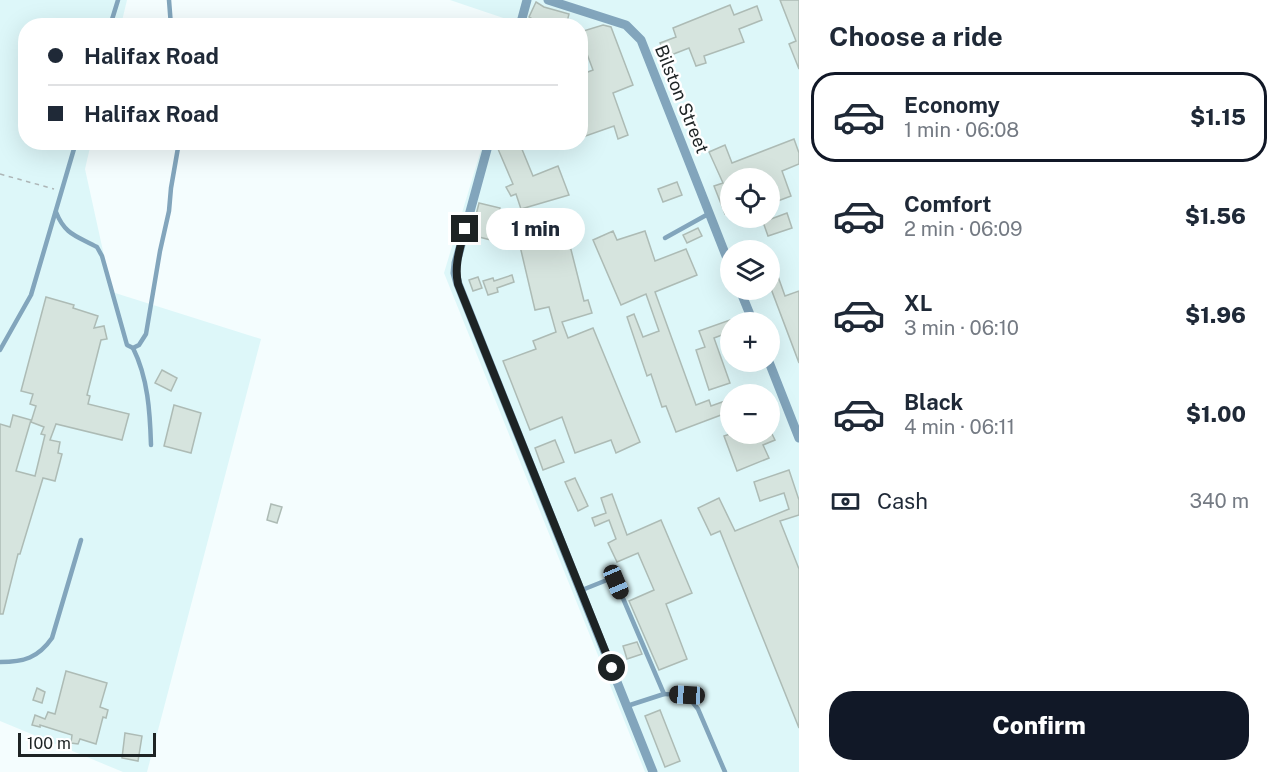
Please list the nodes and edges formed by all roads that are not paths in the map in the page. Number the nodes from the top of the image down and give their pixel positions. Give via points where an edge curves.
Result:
1 (118, 0) edge
2 (170, 0) edge
3 (527, 0) edge
4 (549, 0) edge
5 (112, 18) edge
6 (171, 18) edge
7 (522, 18) edge
8 (74, 150) edge
9 (178, 150) edge
10 (487, 150) edge
11 (56, 212) junction
12 (710, 213) junction
13 (665, 238) dead end
14 (720, 240) edge
15 (133, 348) junction
16 (0, 350) edge
17 (772, 372) edge
18 (799, 438) edge
19 (151, 445) dead end
20 (81, 540) dead end
21 (582, 590) junction
22 (0, 662) edge
23 (664, 694) junction
24 (627, 706) junction
25 (653, 772) edge
26 (725, 772) edge

1 - 5 lane
2 - 6 lane
3 - 7 street
4 - 12 street, Bilston Street via 626,25 635,32
8 - 11 lane
9 - 15 lane via 146,334
10 - 21 street via 455,273
11 - 15 lane via 68,232 97,247 123,335
11 - 16 lane via 31,295
12 - 13 lane
12 - 14 street, Bilston Street
15 - 19 lane via 144,376
17 - 18 street
20 - 22 lane via 52,638 32,658
21 - 23 lane via 608,580 616,582
21 - 24 street
23 - 24 lane
23 - 26 lane via 687,695 698,709
24 - 25 street

